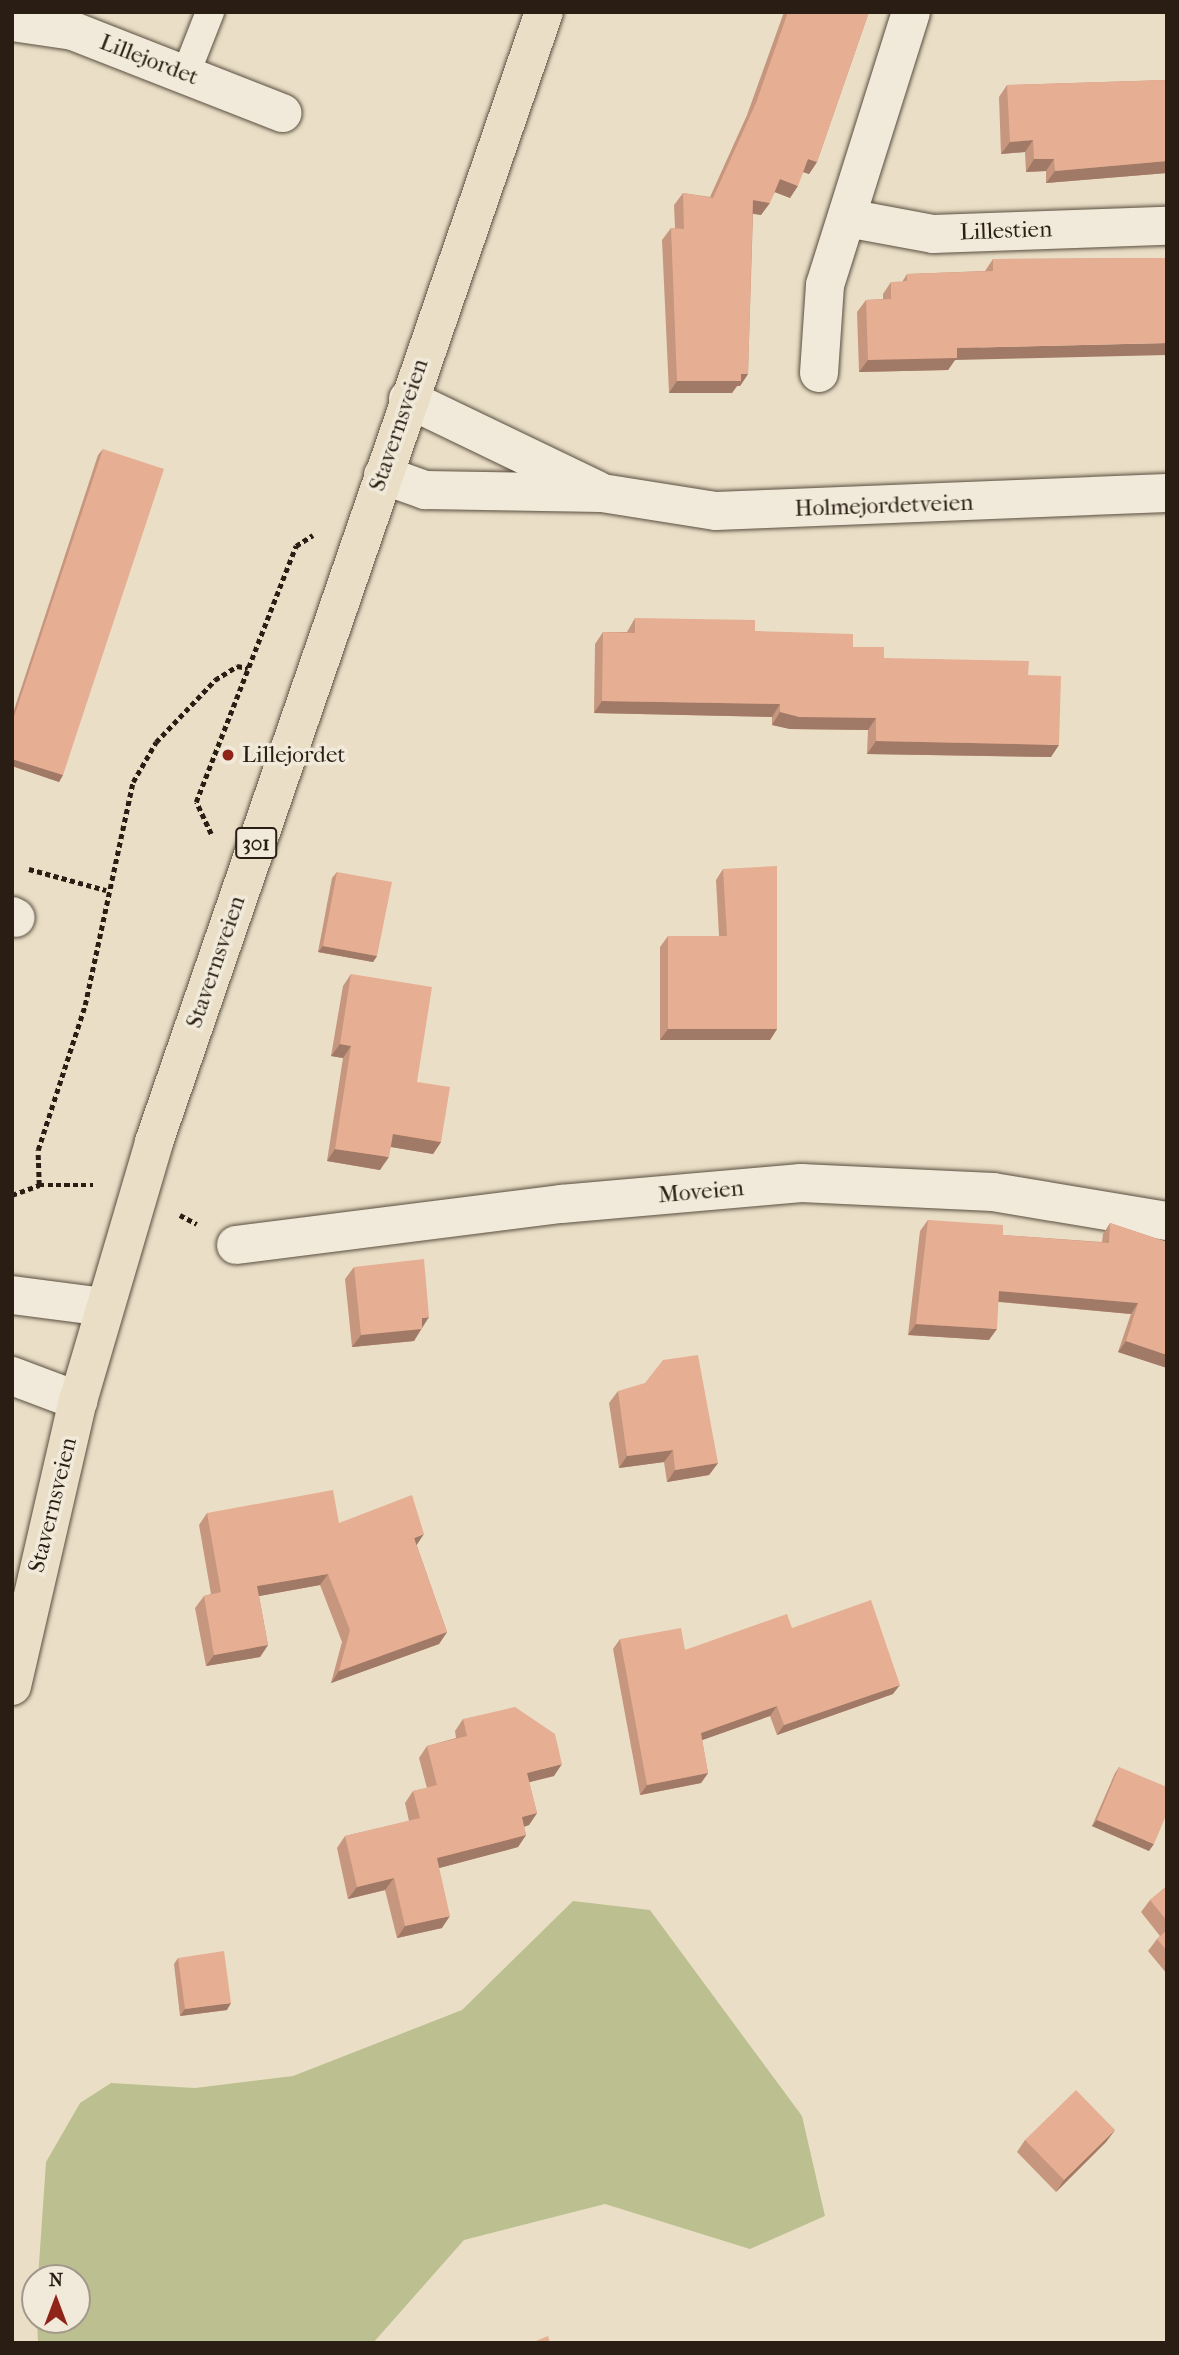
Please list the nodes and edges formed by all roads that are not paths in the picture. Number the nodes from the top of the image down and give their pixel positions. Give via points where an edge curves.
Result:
1 (210, 12) edge
2 (544, 12) edge
3 (911, 12) edge
4 (12, 22) edge
5 (186, 73) junction
6 (282, 113) dead end
7 (847, 218) junction
8 (1167, 226) edge
9 (819, 373) dead end
10 (408, 399) junction
11 (383, 475) junction
12 (602, 493) junction
13 (1167, 493) edge
14 (1167, 1222) edge
15 (236, 1245) dead end
16 (12, 1296) edge
17 (104, 1307) junction
18 (12, 1376) edge
19 (78, 1401) junction
20 (12, 1686) edge

1 - 5 lane
2 - 10 main road, Stavernsveien / 301
3 - 7 street
4 - 5 street, Lillejordet via 73,31
5 - 6 street, Lillejordet
7 - 8 street, Lillestien via 933,234
7 - 9 street via 825,285
10 - 11 main road, Stavernsveien / 301
10 - 12 street, Holmejordetveien
11 - 12 street, Holmejordetveien via 425,490
11 - 17 main road, Stavernsveien / 301
12 - 13 street, Holmejordetveien via 716,511
14 - 15 street, Moveien via 993,1192 801,1183 561,1204
16 - 17 street
17 - 19 main road, Stavernsveien / 301
18 - 19 street
19 - 20 main road, Stavernsveien / 301

